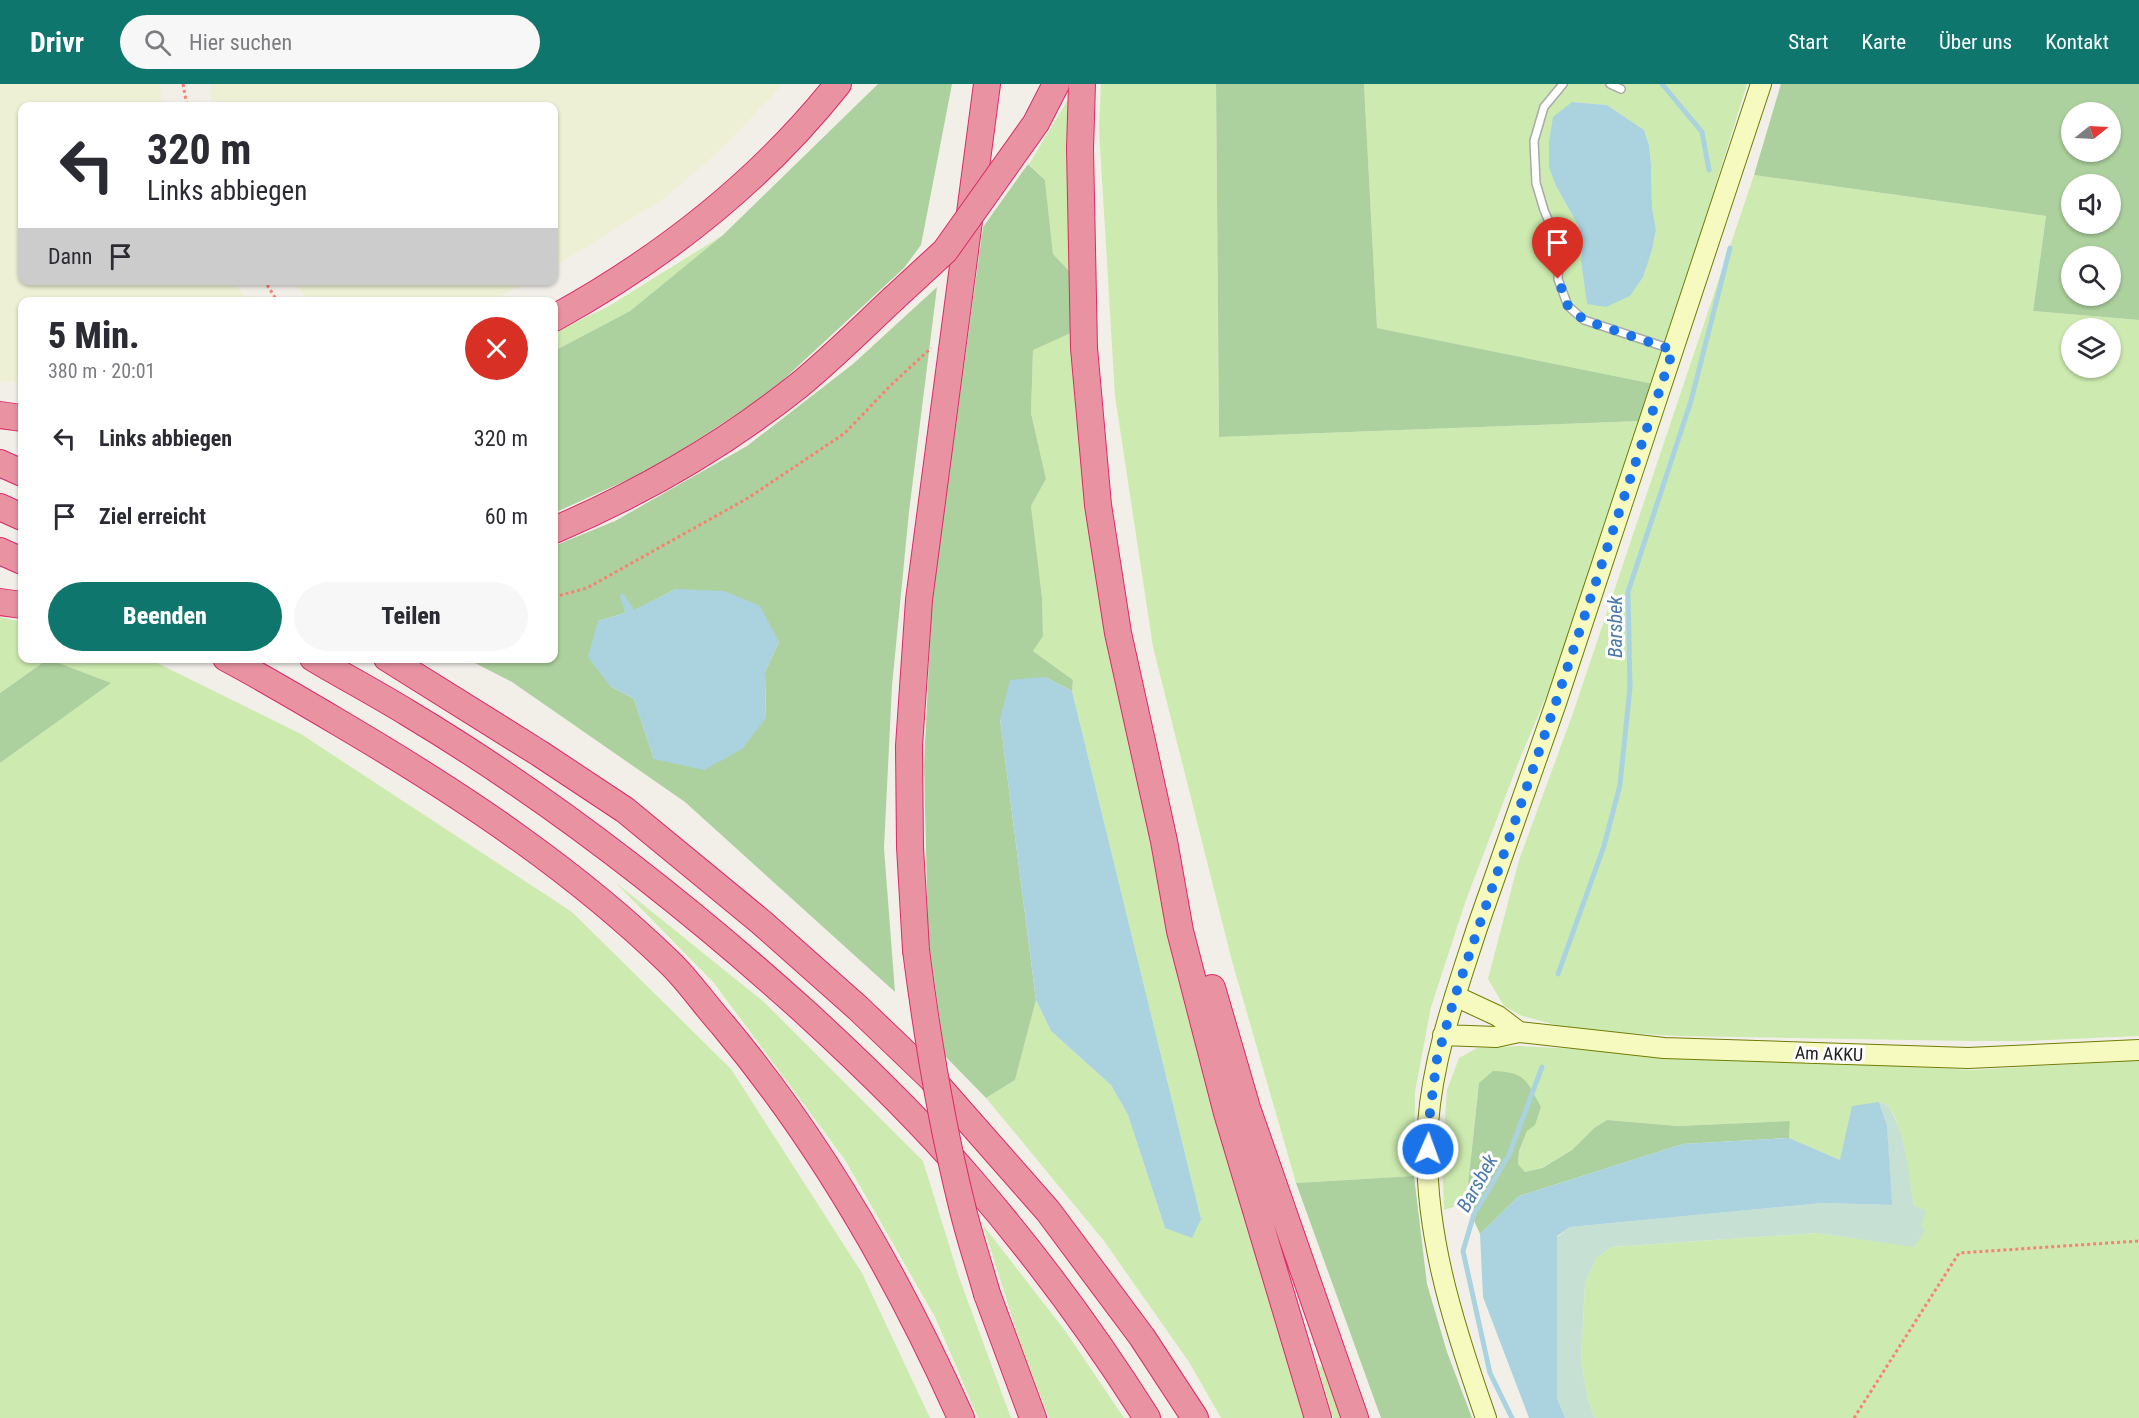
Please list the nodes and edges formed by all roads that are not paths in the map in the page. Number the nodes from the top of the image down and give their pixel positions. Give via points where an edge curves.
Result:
1 (838, 84) edge
2 (987, 84) edge
3 (1056, 84) edge
4 (1082, 84) edge
5 (1563, 84) edge
6 (1610, 84) edge
7 (1761, 84) edge
8 (1621, 89) dead end
9 (558, 316) edge
10 (1673, 350) junction
11 (0, 415) edge
12 (18, 417) edge
13 (0, 463) edge
14 (18, 471) edge
15 (0, 507) edge
16 (18, 515) edge
17 (558, 528) edge
18 (0, 551) edge
19 (18, 559) edge
20 (0, 602) edge
21 (18, 604) edge
22 (235, 663) edge
23 (322, 663) edge
24 (395, 663) edge
25 (1164, 841) junction
26 (1455, 996) junction
27 (1519, 1032) junction
28 (1443, 1035) junction
29 (2139, 1050) edge
30 (1189, 1412) edge
31 (961, 1418) edge
32 (1033, 1418) edge
33 (1147, 1418) edge
34 (1318, 1418) edge
35 (1355, 1418) edge
36 (1486, 1418) edge

1 - 9 highway via 795,136 697,225 623,277
2 - 32 highway, bridge via 919,600 909,746 910,847 916,950 943,1121 962,1208 987,1294
3 - 17 highway, bridge via 1036,123 945,251 799,385 709,451 605,508
4 - 25 highway via 1084,348 1098,505 1126,676
5 - 10 lane via 1544,107 1534,141 1536,183 1555,236 1558,279 1568,306 1584,320
6 - 8 lane
7 - 10 main road
10 - 26 main road
11 - 12 highway
13 - 14 highway
15 - 16 highway
18 - 19 highway
20 - 21 highway
22 - 31 highway via 492,818 575,879 670,963 750,1058 830,1170 885,1265
23 - 33 highway via 409,713 591,836 690,912 831,1036 903,1105 1018,1236 1104,1352
24 - 30 highway via 625,810 858,1008 931,1078 1048,1211 1142,1337
25 - 34 highway via 1180,931 1227,1113
25 - 35 highway via 1195,928 1247,1108
26 - 27 main road, Am AKKU via 1498,1016
26 - 28 main road
27 - 28 main road, Am AKKU via 1496,1037
27 - 29 main road, Am AKKU via 1664,1048 1968,1058
28 - 36 main road via 1428,1128 1431,1212 1446,1294

